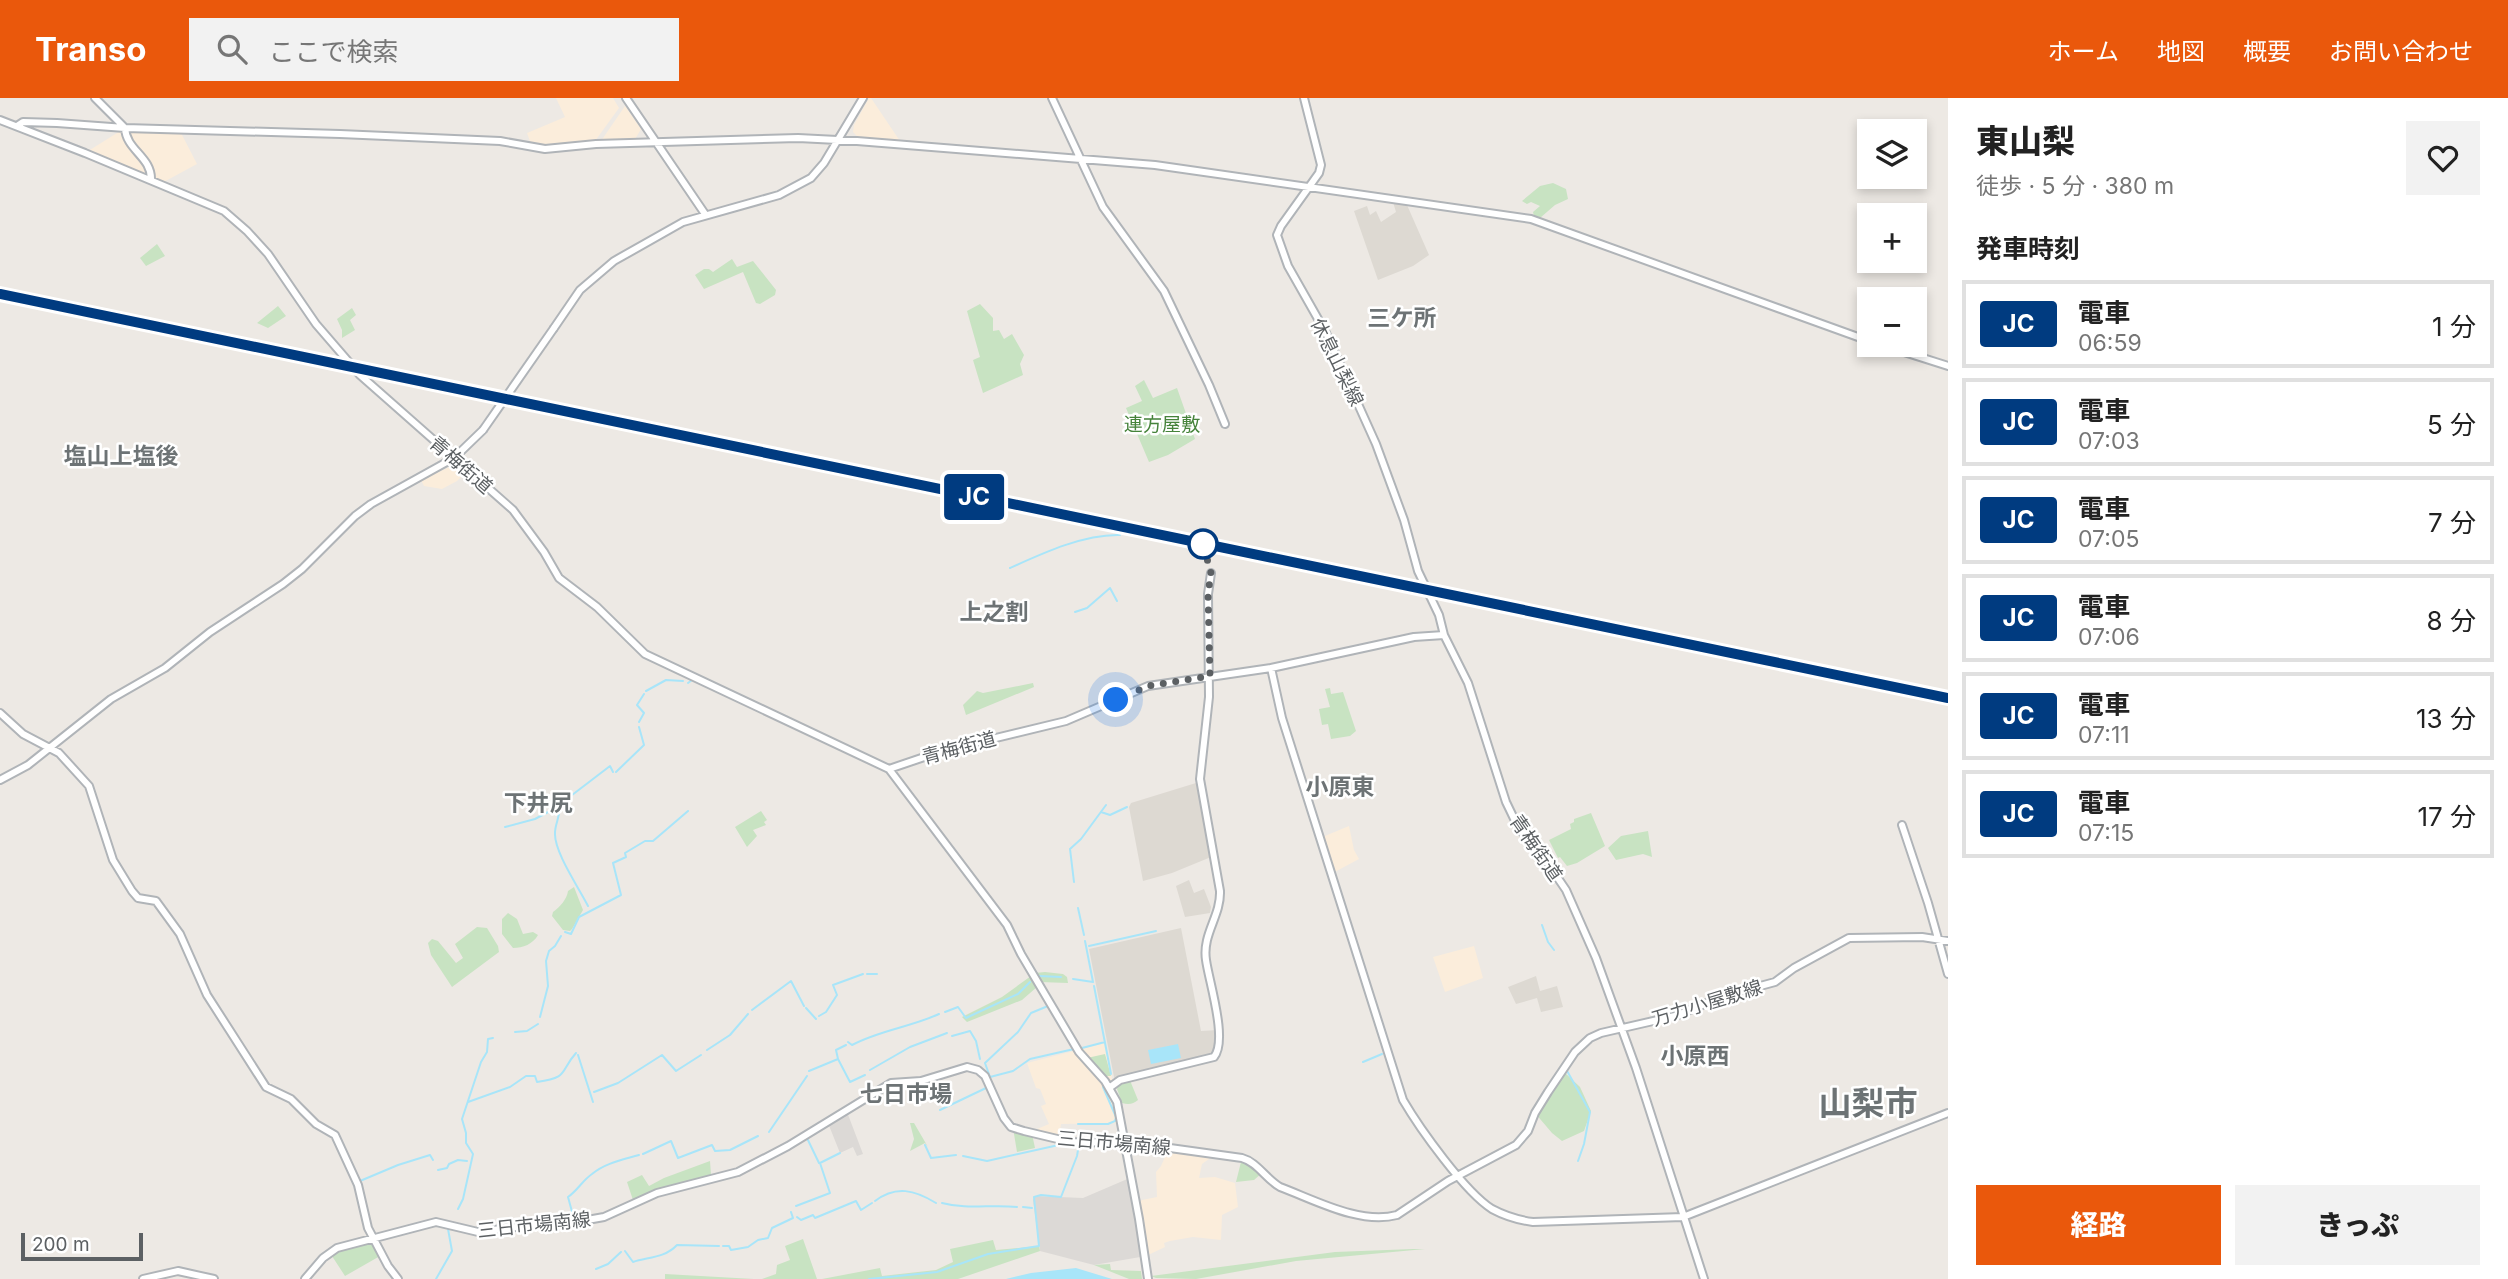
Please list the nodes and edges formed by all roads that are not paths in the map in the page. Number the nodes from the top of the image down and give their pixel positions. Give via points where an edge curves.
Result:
1 (95, 98) edge
2 (626, 98) edge
3 (863, 98) edge
4 (1052, 98) edge
5 (1304, 98) edge
6 (0, 121) edge
7 (17, 126) junction
8 (125, 128) junction
9 (837, 140) junction
10 (656, 142) junction
11 (1079, 159) junction
12 (151, 180) junction
13 (1308, 188) junction
14 (705, 214) junction
15 (1857, 337) edge
16 (1920, 357) edge
17 (1948, 366) edge
18 (1225, 424) dead end
19 (454, 458) junction
20 (1211, 573) dead end
21 (1444, 635) junction
22 (1271, 668) junction
23 (1210, 676) junction
24 (0, 713) edge
25 (50, 748) junction
26 (889, 769) junction
27 (0, 780) edge
28 (1902, 825) dead end
29 (1939, 940) junction
30 (1948, 941) edge
31 (1948, 974) edge
32 (1622, 1028) junction
33 (1109, 1088) junction
34 (1948, 1113) edge
35 (1126, 1142) junction
36 (1459, 1175) junction
37 (1683, 1217) junction
38 (374, 1239) junction
39 (143, 1279) edge
40 (214, 1279) edge
41 (305, 1279) edge
42 (398, 1279) edge
43 (1148, 1279) edge
44 (1704, 1279) edge

1 - 8 street
2 - 10 street
3 - 9 street
4 - 11 street
5 - 13 street, 休息山梨線 via 1321,165
6 - 7 street, 青梅街道
7 - 8 street via 23,122
7 - 12 street, 青梅街道
8 - 10 street via 493,141 545,149
8 - 12 street via 129,143 150,168
9 - 10 street
9 - 11 street
9 - 14 street via 816,172 791,190
10 - 14 street
11 - 13 street via 1155,165
11 - 18 street via 1103,207 1164,291
12 - 19 street, 青梅街道 via 208,203 236,221 276,264 316,324 360,375
13 - 15 street via 1531,219
13 - 21 street, 休息山梨線 via 1281,226 1278,241 1376,444
14 - 19 street, bridge via 666,231 599,272 575,297 483,430
16 - 17 street
19 - 25 street via 371,504 296,574 209,632 165,668 111,698
19 - 26 street, 青梅街道 via 513,510 559,578 645,654
20 - 23 street
21 - 22 street, 青梅街道 via 1414,637
21 - 32 street, 青梅街道 via 1468,683 1513,817 1577,911
22 - 23 street, 青梅街道
22 - 36 street via 1282,718 1403,1100
23 - 26 street, 青梅街道 via 1148,686 1066,721 942,751
23 - 33 street via 1200,779 1220,891 1220,908 1204,950 1218,1021 1218,1051 1214,1057 1120,1080
24 - 25 street via 23,734
25 - 27 street
25 - 38 street via 89,786 113,860 138,898 156,901 180,934 206,995 266,1087 291,1099 316,1124 335,1135 358,1185
26 - 33 street via 1007,925 1079,1052
28 - 29 street
29 - 30 street, 万力小屋敷線
29 - 31 street
29 - 32 street, 万力小屋敷線 via 1849,938 1775,982 1675,1016
32 - 36 street, 三日市場南線 via 1597,1034 1581,1045 1516,1144
32 - 37 street, 青梅街道
33 - 35 street
34 - 37 street
35 - 36 street, 三日市場南線 via 1249,1160 1280,1187 1358,1216 1397,1215
35 - 38 street, 三日市場南線 via 1070,1142 1012,1127 1003,1118 985,1076 967,1067 921,1081 891,1083 738,1172 657,1193 604,1217 478,1232 436,1222
35 - 43 street
36 - 37 street via 1484,1203 1520,1220
37 - 44 street, 青梅街道
38 - 41 street, 三日市場南線 via 337,1248
38 - 42 street
39 - 40 street via 178,1271

